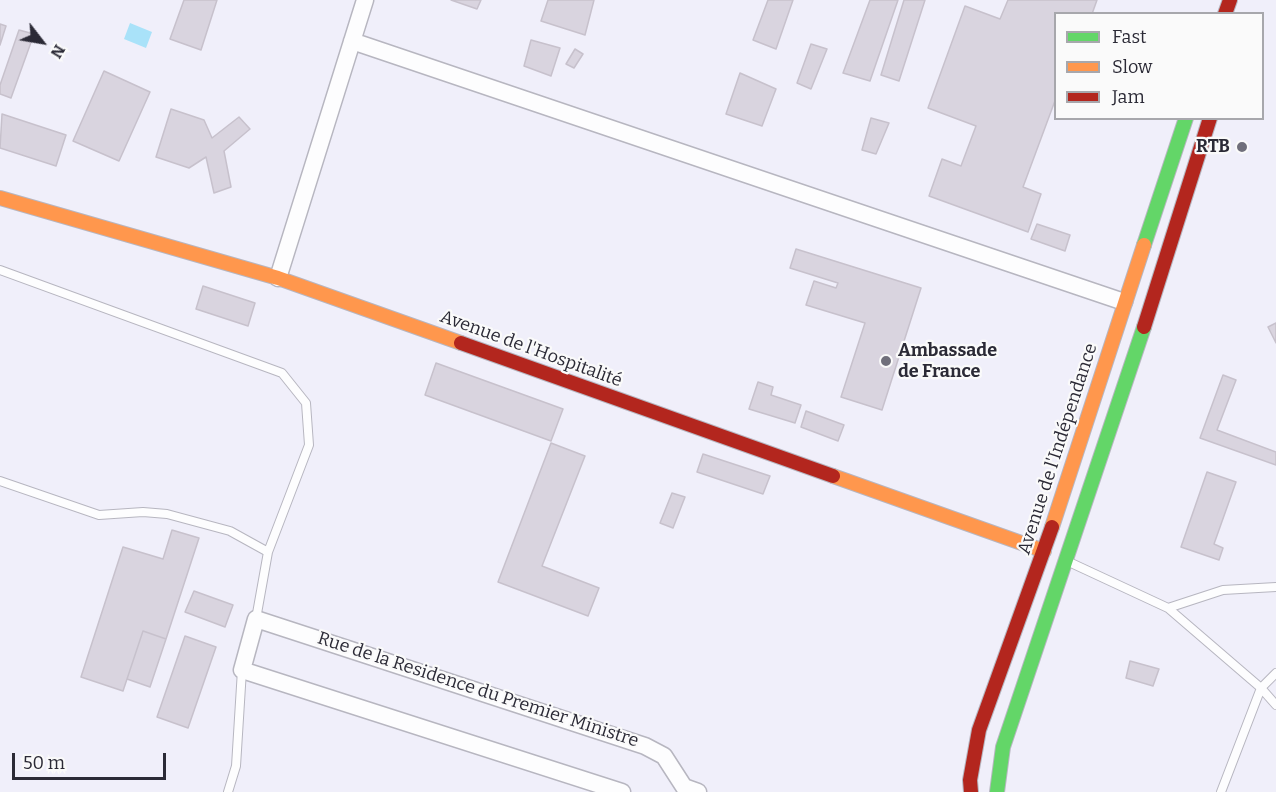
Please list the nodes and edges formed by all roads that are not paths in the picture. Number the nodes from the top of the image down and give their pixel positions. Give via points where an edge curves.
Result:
1 (365, 0) edge
2 (352, 41) junction
3 (1185, 120) edge
4 (1209, 120) edge
5 (0, 198) edge
6 (0, 270) edge
7 (279, 278) junction
8 (1124, 302) junction
9 (0, 481) edge
10 (1044, 551) junction
11 (268, 552) junction
12 (1065, 560) junction
13 (1276, 587) edge
14 (1167, 608) junction
15 (255, 619) junction
16 (242, 670) junction
17 (1276, 673) edge
18 (1261, 688) junction
19 (1276, 705) edge
20 (684, 790) edge
21 (228, 792) edge
22 (622, 792) edge
23 (970, 792) edge
24 (997, 792) edge
25 (1221, 792) edge

1 - 2 street
2 - 7 street
2 - 8 street
3 - 8 main road, Avenue de l'Indépendance
4 - 12 main road
5 - 7 main road, Avenue de l'Hospitalité
6 - 11 lane via 282,373 306,404 309,445
7 - 10 main road, Avenue de l'Hospitalité
8 - 10 main road, Avenue de l'Indépendance
9 - 11 lane via 99,515 143,512 230,531
10 - 23 main road, Avenue de l'Indépendance via 979,730
11 - 15 lane
12 - 14 lane
12 - 24 main road via 1003,747
13 - 14 lane via 1223,591
14 - 18 lane
15 - 16 street
15 - 20 street, Rue de la Residence du Premier Ministre via 645,746 664,756
16 - 21 lane via 236,766
16 - 22 street
17 - 18 lane
18 - 19 lane
18 - 25 lane

